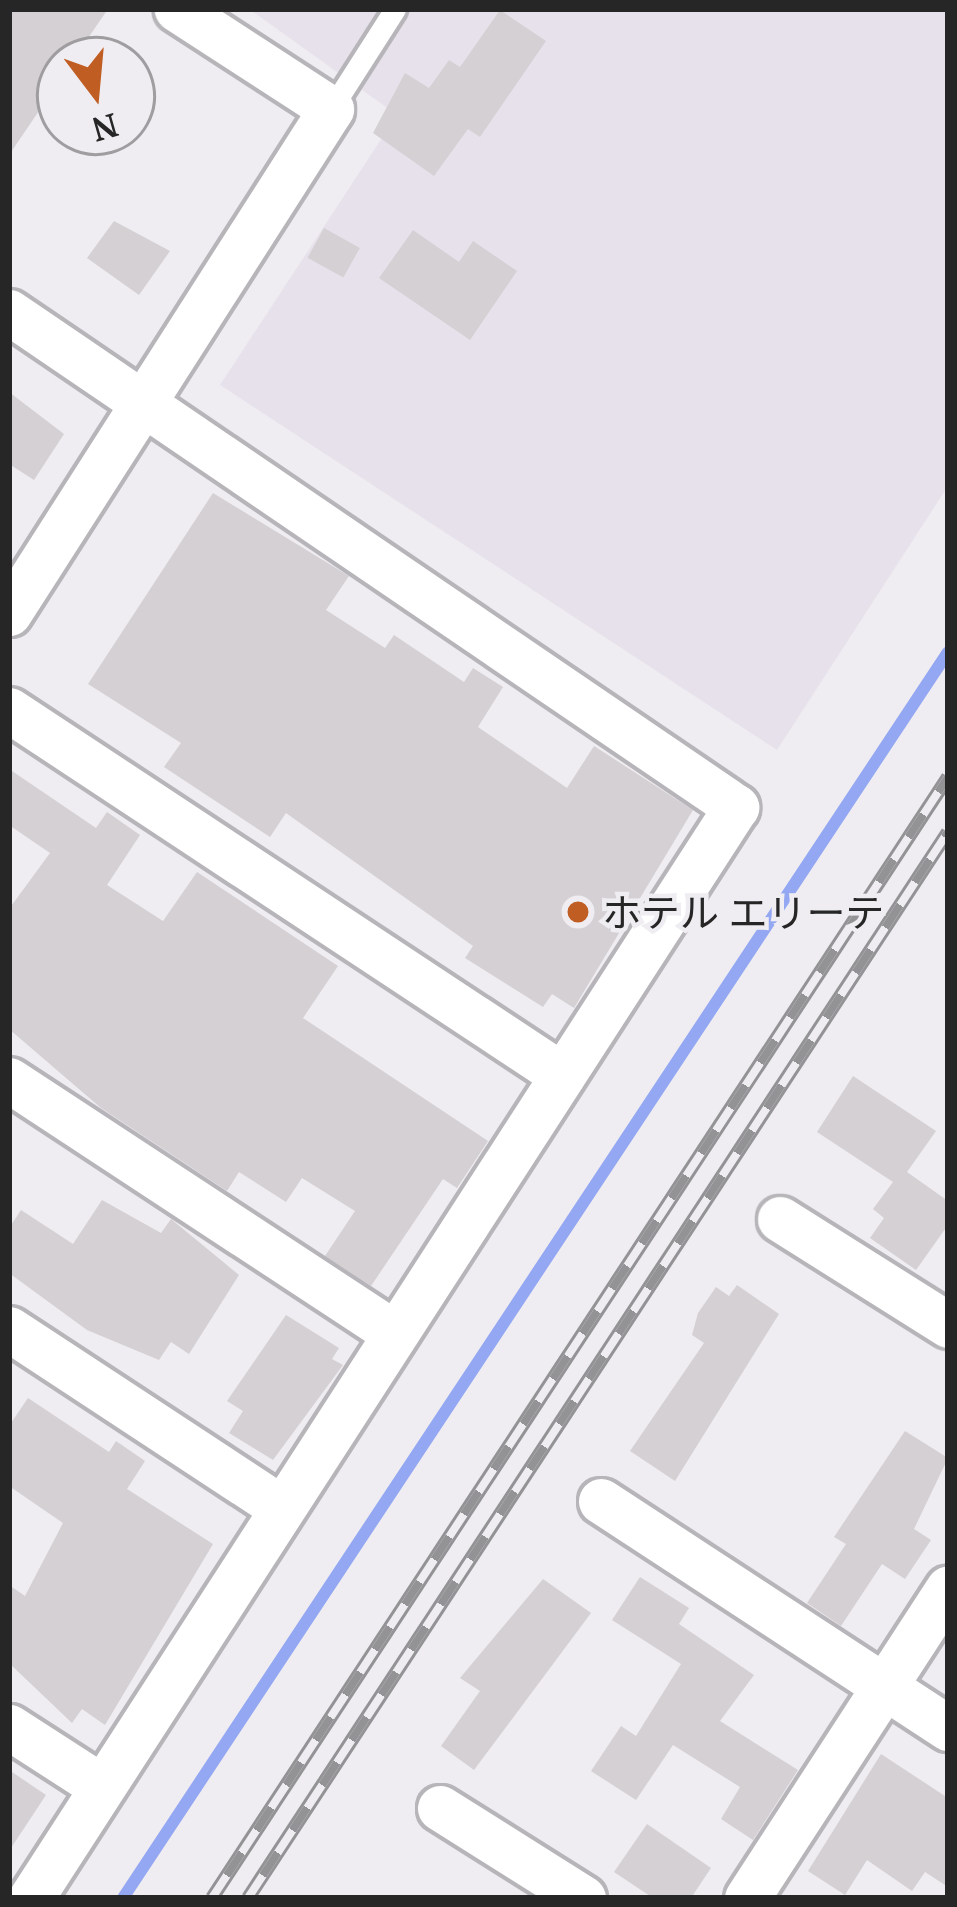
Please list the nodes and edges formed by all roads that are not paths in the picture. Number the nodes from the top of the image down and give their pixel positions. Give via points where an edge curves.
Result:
1 (177, 9) edge
2 (395, 9) edge
3 (331, 110) junction
4 (9, 312) edge
5 (141, 401) junction
6 (9, 613) edge
7 (9, 710) edge
8 (562, 1075) junction
9 (9, 1080) edge
10 (780, 1219) dead end
11 (948, 1325) edge
12 (9, 1329) edge
13 (394, 1333) junction
14 (601, 1501) dead end
15 (280, 1508) junction
16 (948, 1589) edge
17 (884, 1686) junction
18 (9, 1727) edge
19 (948, 1728) edge
20 (99, 1785) junction
21 (440, 1808) dead end
22 (31, 1898) edge
23 (583, 1898) edge
24 (747, 1898) edge

1 - 3 street
2 - 3 lane
3 - 5 street
4 - 5 street
5 - 6 street
5 - 8 street via 736,807
7 - 8 street
8 - 13 street
9 - 13 street
10 - 11 street
12 - 15 street
13 - 15 street
14 - 17 street
15 - 20 street
16 - 17 street
17 - 19 street
17 - 24 street
18 - 20 street
20 - 22 street
21 - 23 street

